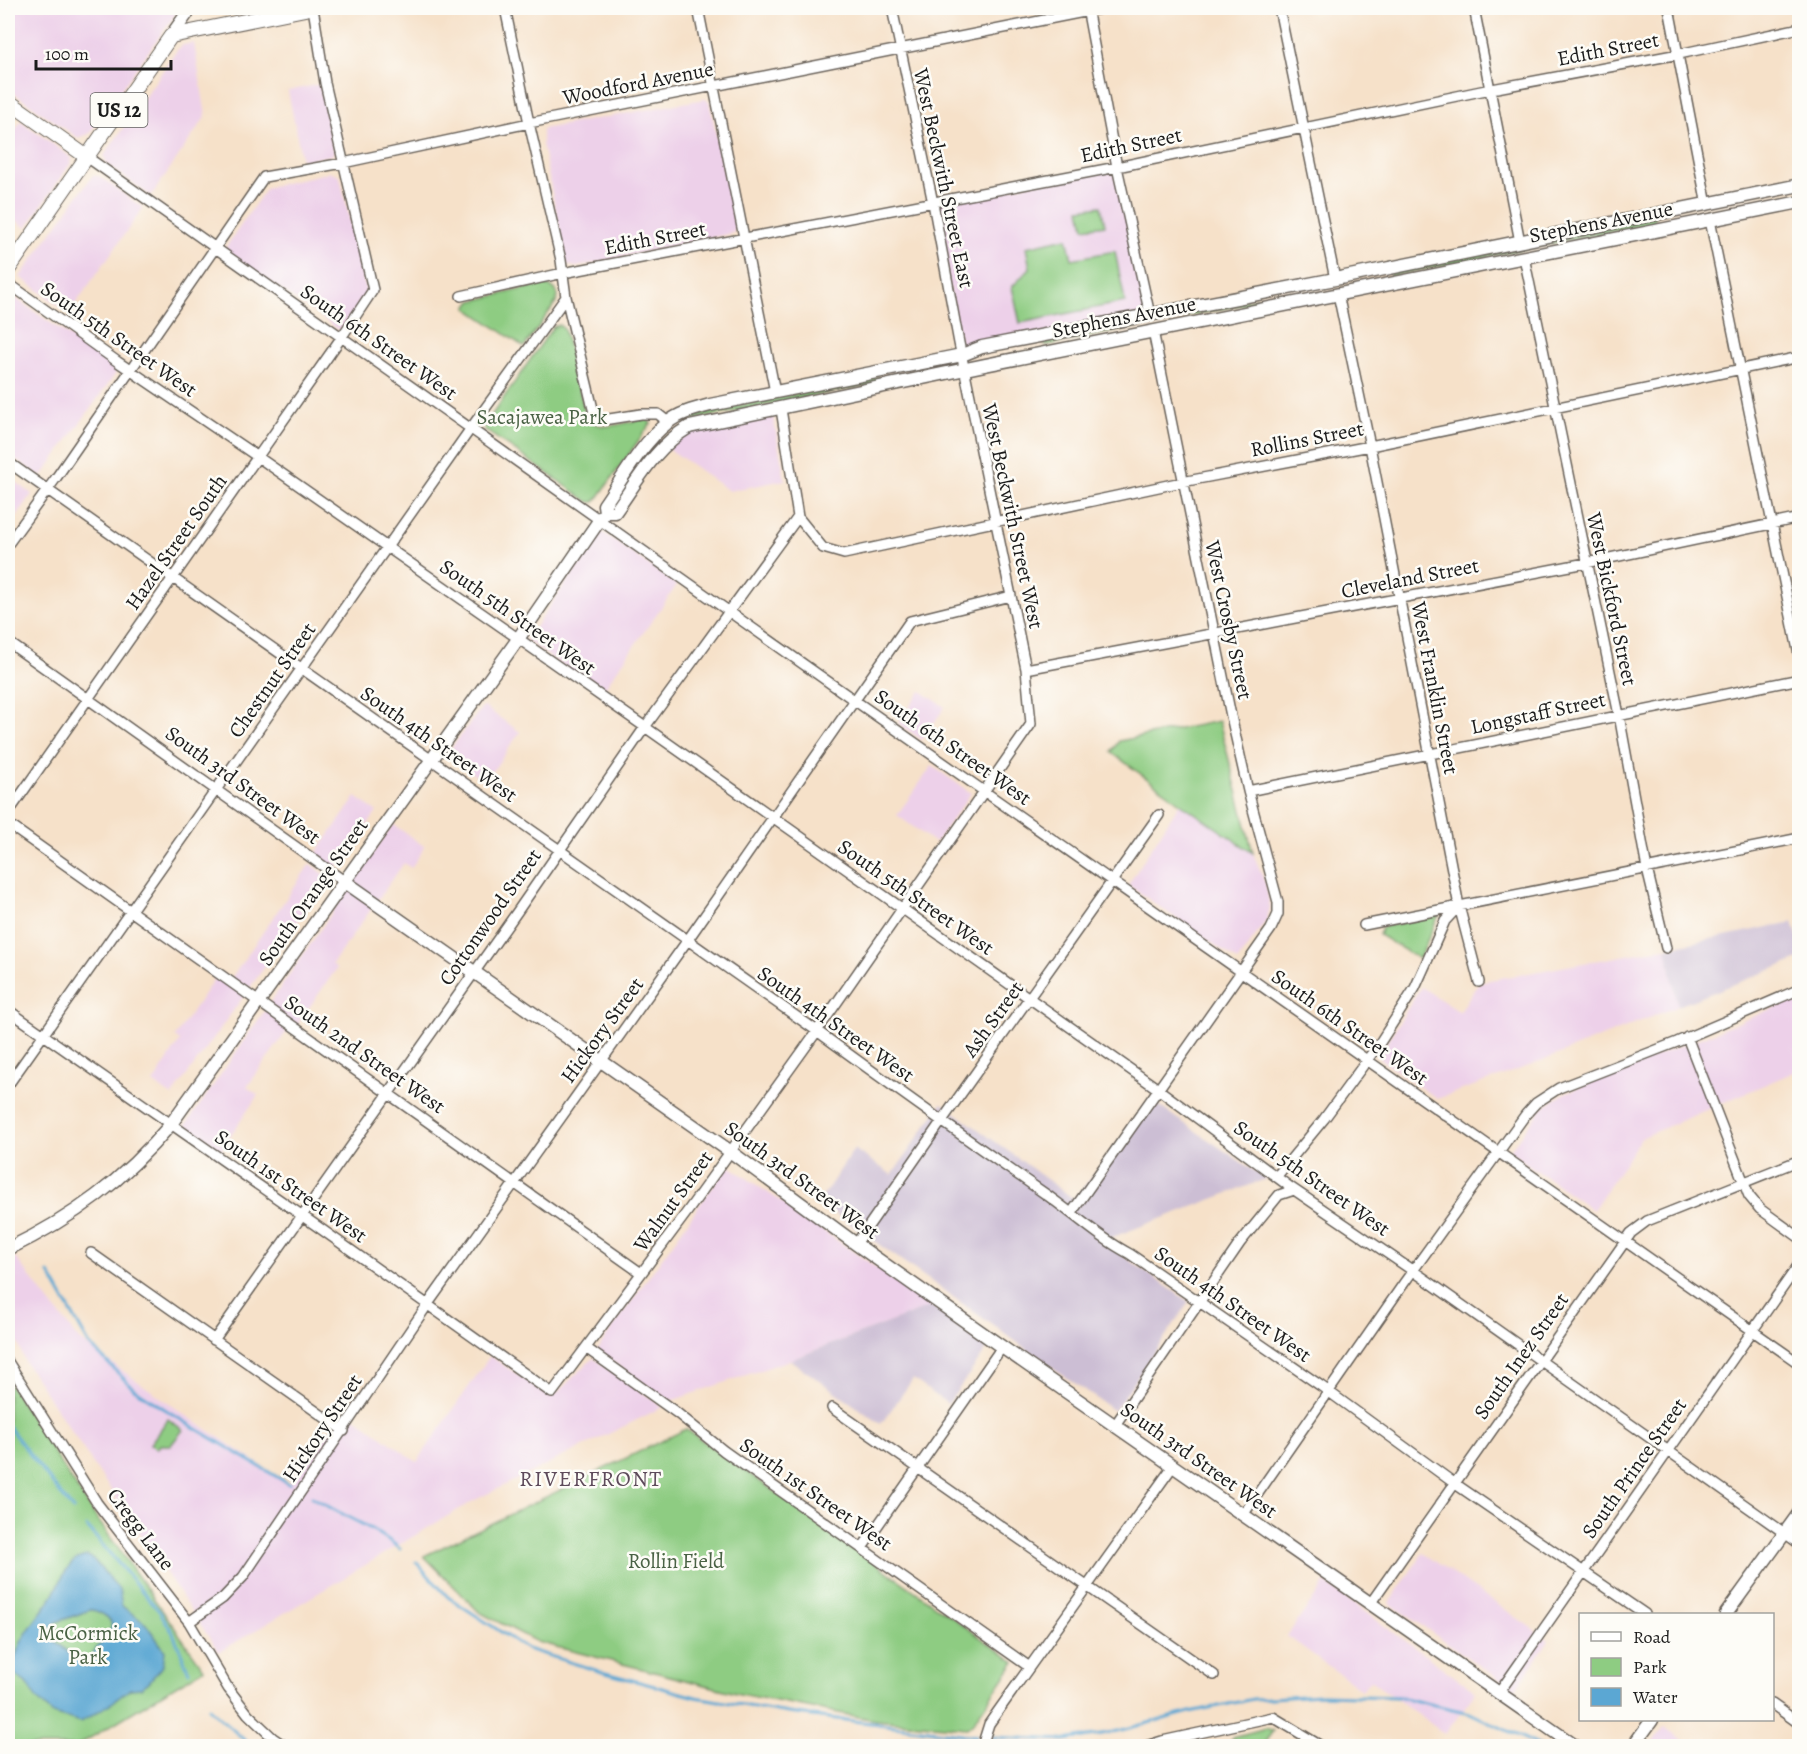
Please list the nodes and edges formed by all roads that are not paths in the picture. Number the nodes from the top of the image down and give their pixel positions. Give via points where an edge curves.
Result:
1 (191, 8) edge
2 (311, 8) edge
3 (506, 8) edge
4 (698, 8) edge
5 (892, 8) edge
6 (1104, 8) edge
7 (1279, 8) edge
8 (1474, 8) edge
9 (1669, 8) edge
10 (1087, 9) edge
11 (1800, 28) edge
12 (171, 36) junction
13 (900, 49) junction
14 (1679, 54) junction
15 (714, 87) junction
16 (1490, 89) junction
17 (8, 101) edge
18 (529, 123) junction
19 (1303, 127) junction
20 (87, 157) junction
21 (343, 163) junction
22 (1117, 167) junction
23 (1800, 185) edge
24 (1800, 202) edge
25 (933, 203) junction
26 (1707, 205) junction
27 (1710, 220) junction
28 (745, 240) junction
29 (1520, 242) junction
30 (215, 248) junction
31 (1524, 257) junction
32 (8, 270) edge
33 (563, 273) junction
34 (1335, 279) junction
35 (8, 283) edge
36 (1338, 294) junction
37 (465, 295) dead end
38 (566, 297) junction
39 (1150, 315) junction
40 (1153, 331) junction
41 (341, 338) junction
42 (962, 355) junction
43 (1800, 357) edge
44 (1740, 368) junction
45 (130, 370) junction
46 (965, 370) junction
47 (775, 392) junction
48 (1555, 407) junction
49 (781, 409) junction
50 (668, 422) junction
51 (471, 429) junction
52 (1370, 446) junction
53 (258, 457) junction
54 (8, 462) edge
55 (1182, 482) junction
56 (47, 489) junction
57 (602, 516) junction
58 (798, 517) junction
59 (1800, 518) edge
60 (996, 521) junction
61 (1771, 524) junction
62 (8, 544) edge
63 (388, 548) junction
64 (1586, 563) junction
65 (172, 578) junction
66 (1011, 596) junction
67 (1399, 599) junction
68 (728, 611) junction
69 (1214, 633) junction
70 (518, 639) junction
71 (8, 642) edge
72 (1800, 660) edge
73 (303, 669) junction
74 (1026, 669) junction
75 (1800, 679) edge
76 (89, 699) junction
77 (854, 700) junction
78 (1619, 715) junction
79 (645, 727) junction
80 (1430, 753) junction
81 (430, 761) junction
82 (216, 789) junction
83 (985, 791) junction
84 (1248, 791) junction
85 (8, 813) edge
86 (1159, 815) dead end
87 (774, 818) junction
88 (8, 824) edge
89 (1800, 837) edge
90 (558, 850) junction
91 (1647, 869) junction
92 (344, 881) junction
93 (1112, 881) junction
94 (1459, 906) junction
95 (901, 908) junction
96 (131, 912) junction
97 (1364, 925) dead end
98 (687, 941) junction
99 (1666, 948) dead end
100 (475, 971) junction
101 (1241, 971) junction
102 (1479, 982) dead end
103 (1800, 989) edge
104 (1029, 999) junction
105 (259, 1001) junction
106 (8, 1010) edge
107 (817, 1031) junction
108 (44, 1033) junction
109 (1687, 1037) junction
110 (601, 1061) junction
111 (1368, 1061) junction
112 (8, 1085) edge
113 (1158, 1089) junction
114 (388, 1094) junction
115 (941, 1122) junction
116 (171, 1124) junction
117 (731, 1152) junction
118 (1498, 1153) junction
119 (1800, 1160) edge
120 (1276, 1176) junction
121 (515, 1182) junction
122 (1745, 1182) junction
123 (1294, 1190) junction
124 (1072, 1212) junction
125 (302, 1215) junction
126 (1800, 1238) edge
127 (1624, 1241) junction
128 (856, 1245) junction
129 (8, 1249) edge
130 (91, 1253) dead end
131 (1800, 1263) edge
132 (1414, 1271) junction
133 (641, 1274) junction
134 (1199, 1302) junction
135 (428, 1304) junction
136 (1751, 1330) junction
137 (214, 1340) junction
138 (1002, 1347) junction
139 (586, 1348) junction
140 (1540, 1361) junction
141 (8, 1362) edge
142 (1800, 1364) edge
143 (1328, 1392) junction
144 (552, 1393) joint
145 (832, 1408) dead end
146 (1115, 1425) junction
147 (344, 1431) junction
148 (1669, 1452) junction
149 (1173, 1466) junction
150 (918, 1468) junction
151 (1454, 1483) junction
152 (1800, 1512) edge
153 (1244, 1515) junction
154 (1784, 1533) junction
155 (1800, 1545) edge
156 (862, 1548) junction
157 (1583, 1572) junction
158 (1086, 1586) junction
159 (1370, 1604) junction
160 (1644, 1613) edge
161 (1727, 1613) edge
162 (189, 1622) junction
163 (1028, 1666) junction
164 (1214, 1675) dead end
165 (1498, 1694) junction
166 (1774, 1705) edge
167 (1651, 1721) edge
168 (1800, 1724) edge
169 (1307, 1743) edge
170 (285, 1746) edge
171 (982, 1746) edge
172 (1146, 1746) edge
173 (1321, 1746) edge
174 (1575, 1746) edge
175 (1633, 1746) edge

1 - 12 main road
2 - 12 highway
2 - 21 street
3 - 18 street
4 - 15 street
5 - 13 street, West Beckwith Street East
6 - 10 street, Woodford Avenue
7 - 19 street
8 - 16 street
9 - 14 street
10 - 13 street, Woodford Avenue
10 - 22 street
11 - 14 street, Edith Street
12 - 20 highway, US 12
13 - 15 street, Woodford Avenue
13 - 25 street, West Beckwith Street East
14 - 16 street, Edith Street
14 - 26 street
15 - 18 street, Woodford Avenue
15 - 28 street
16 - 19 street, Edith Street
16 - 29 street
17 - 20 highway, US 12
18 - 21 street, Woodford Avenue
18 - 33 street
19 - 22 street, Edith Street
19 - 34 street
20 - 30 street, South 6th Street West
20 - 32 highway, US 12
21 - 30 street, Woodford Avenue via 264,177
21 - 41 street, Hazel Street South via 373,290
22 - 25 street, Edith Street
22 - 39 street
23 - 26 main road, Stephens Avenue
24 - 27 main road, Stephens Avenue
25 - 28 street, Edith Street
25 - 42 street, West Beckwith Street East
26 - 27 main road
26 - 29 main road, Stephens Avenue
27 - 31 main road, Stephens Avenue
27 - 44 street
28 - 33 street, Edith Street
28 - 47 street
29 - 34 main road, Stephens Avenue
30 - 41 street, South 6th Street West
30 - 45 street, Woodford Avenue
31 - 36 main road, Stephens Avenue
31 - 48 street, West Bickford Street
33 - 37 street, Edith Street
33 - 38 street
34 - 36 main road
34 - 39 main road, Stephens Avenue
35 - 45 street, South 5th Street West
36 - 40 main road, Stephens Avenue
36 - 52 street, West Franklin Street
38 - 50 street via 598,420 658,414
38 - 51 street, Chestnut Street
39 - 42 main road, Stephens Avenue via 982,347
40 - 46 main road, Stephens Avenue
40 - 55 street, West Crosby Street
41 - 51 street, South 6th Street West
41 - 53 street, Hazel Street South
42 - 46 street, West Beckwith Street East
42 - 47 main road, Stephens Avenue
43 - 44 street, Rollins Street
44 - 48 street, Rollins Street
44 - 61 street
45 - 53 street, South 5th Street West
45 - 56 street, Woodford Avenue
46 - 49 main road, Stephens Avenue
46 - 60 street, West Beckwith Street West
47 - 50 main road, Stephens Avenue via 710,405
48 - 52 street, Rollins Street
48 - 64 street, West Bickford Street
49 - 57 main road, Stephens Avenue via 689,427 672,436 615,512
49 - 58 street
50 - 57 main road, Stephens Avenue via 651,438 604,505
51 - 57 street, South 6th Street West
51 - 63 street, Chestnut Street
52 - 55 street, Rollins Street
52 - 67 street, West Franklin Street
53 - 63 street, South 5th Street West
53 - 65 street, Hazel Street South
54 - 56 street, South 4th Street West
55 - 60 street, Rollins Street
55 - 69 street, West Crosby Street
56 - 62 street, Woodford Avenue
56 - 65 street, South 4th Street West
57 - 68 street, South 6th Street West
57 - 70 main road, South Orange Street
58 - 60 street, Rollins Street via 823,548 844,554
58 - 68 street, Cottonwood Street
59 - 61 street, Cleveland Street
60 - 66 street, West Beckwith Street West
61 - 64 street, Cleveland Street
61 - 72 street
63 - 70 street, South 5th Street West
63 - 73 street, Chestnut Street
64 - 67 street, Cleveland Street
64 - 78 street, West Bickford Street
65 - 73 street, South 4th Street West
65 - 76 street, Hazel Street South
66 - 74 street, West Beckwith Street West
66 - 77 street, Hickory Street via 910,621
67 - 69 street, Cleveland Street
67 - 80 street, West Franklin Street
68 - 77 street, South 6th Street West
68 - 79 street, Cottonwood Street
69 - 74 street, Cleveland Street
69 - 84 street, West Crosby Street
70 - 79 street, South 5th Street West
70 - 81 main road, South Orange Street
71 - 76 street, South 3rd Street West
73 - 81 street, South 4th Street West
73 - 82 street, Chestnut Street
74 - 83 street, West Beckwith Street West via 1031,724
75 - 78 street, Longstaff Street
76 - 82 street, South 3rd Street West
76 - 85 street, Hazel Street South
77 - 83 street, South 6th Street West
77 - 87 street, Hickory Street
78 - 80 street, Longstaff Street
78 - 91 street, West Bickford Street
79 - 87 street, South 5th Street West
79 - 90 street, Cottonwood Street
80 - 84 street, Longstaff Street
80 - 94 street, West Franklin Street
81 - 90 street, South 4th Street West
81 - 92 main road, South Orange Street
82 - 92 street, South 3rd Street West
82 - 96 street, Chestnut Street
83 - 93 street, South 6th Street West
83 - 95 street, Walnut Street
84 - 101 street, West Crosby Street via 1278,914
86 - 93 street, Ash Street
87 - 95 street, South 5th Street West
87 - 98 street, Hickory Street
88 - 96 street, South 2nd Street West
89 - 91 street
90 - 98 street, South 4th Street West
90 - 100 street, Cottonwood Street
91 - 94 street
91 - 99 street, West Bickford Street
92 - 100 main road, South 3rd Street West
92 - 105 main road, South Orange Street
93 - 101 street, South 6th Street West
93 - 104 street, Ash Street
94 - 97 street
94 - 102 street, West Franklin Street
94 - 111 street via 1445,921 1406,1003
95 - 104 street, South 5th Street West
95 - 107 street, Walnut Street
96 - 105 street, South 2nd Street West
96 - 108 street, Chestnut Street
98 - 107 street, South 4th Street West
98 - 110 street, Hickory Street
100 - 110 main road, South 3rd Street West
100 - 114 street, Cottonwood Street
101 - 111 street, South 6th Street West
101 - 113 street
103 - 109 street
104 - 113 street, South 5th Street West
104 - 115 street, Ash Street
105 - 114 street, South 2nd Street West
105 - 116 main road, South Orange Street
106 - 108 street, South 1st Street West
107 - 115 street, South 4th Street West
107 - 117 street, Walnut Street
108 - 112 street, Chestnut Street
108 - 116 street, South 1st Street West
109 - 118 street via 1559,1088 1526,1114
109 - 122 street
110 - 117 main road, South 3rd Street West
110 - 121 street, Hickory Street
111 - 118 street, South 6th Street West
111 - 120 street
113 - 120 street, South 5th Street West
113 - 124 street
114 - 121 street, South 2nd Street West
114 - 125 street, Cottonwood Street
115 - 124 street, South 4th Street West
115 - 128 street, Ash Street
116 - 125 street, South 1st Street West
116 - 129 main road, South Orange Street via 120,1178 90,1202
117 - 128 main road, South 3rd Street West
117 - 133 street, Walnut Street
118 - 127 street, South 6th Street West
118 - 132 street
119 - 122 street, South Inez Street
120 - 123 street, South 5th Street West
121 - 133 street, South 2nd Street West
121 - 135 street, Hickory Street
122 - 126 street via 1749,1196 1760,1209
122 - 127 street, South Inez Street via 1647,1221
123 - 132 street, South 5th Street West
123 - 134 street via 1279,1195
124 - 134 street, South 4th Street West
125 - 135 street, South 1st Street West
125 - 137 street, Cottonwood Street
127 - 136 street, South 6th Street West
127 - 140 street, South Inez Street
128 - 138 main road, South 3rd Street West
130 - 137 street
131 - 136 street, South Prince Street
132 - 140 street, South 5th Street West
132 - 143 street
133 - 139 street, Walnut Street
134 - 143 street, South 4th Street West
134 - 146 street
135 - 144 street, South 1st Street West
135 - 147 street, Hickory Street
136 - 142 street, South 6th Street West
136 - 148 street, South Prince Street
137 - 147 street
138 - 146 main road, South 3rd Street West
138 - 150 street
139 - 144 street, Walnut Street
139 - 156 street, South 1st Street West
140 - 148 street, South 5th Street West
140 - 151 street, South Inez Street
141 - 162 street, Cregg Lane via 97,1503
143 - 151 street, South 4th Street West
143 - 153 street
145 - 150 street
146 - 149 main road, South 3rd Street West
147 - 162 street, Hickory Street via 231,1590
148 - 154 street, South 5th Street West
148 - 157 street, South Prince Street
149 - 153 main road, South 3rd Street West
149 - 158 street
150 - 156 street
150 - 158 street
151 - 157 street, South 4th Street West
151 - 159 street, South Inez Street
152 - 154 main road
153 - 159 main road, South 3rd Street West
154 - 155 street, South 5th Street West
154 - 161 main road
156 - 163 street, South 1st Street West
157 - 160 street, South 4th Street West
157 - 165 street, South Prince Street
158 - 163 street
158 - 164 street
159 - 165 main road, South 3rd Street West
162 - 170 street, Cregg Lane via 248,1714
163 - 171 street via 989,1724
165 - 174 main road, South 3rd Street West
166 - 168 street
167 - 175 main road
169 - 172 street via 1273,1717
169 - 173 street

